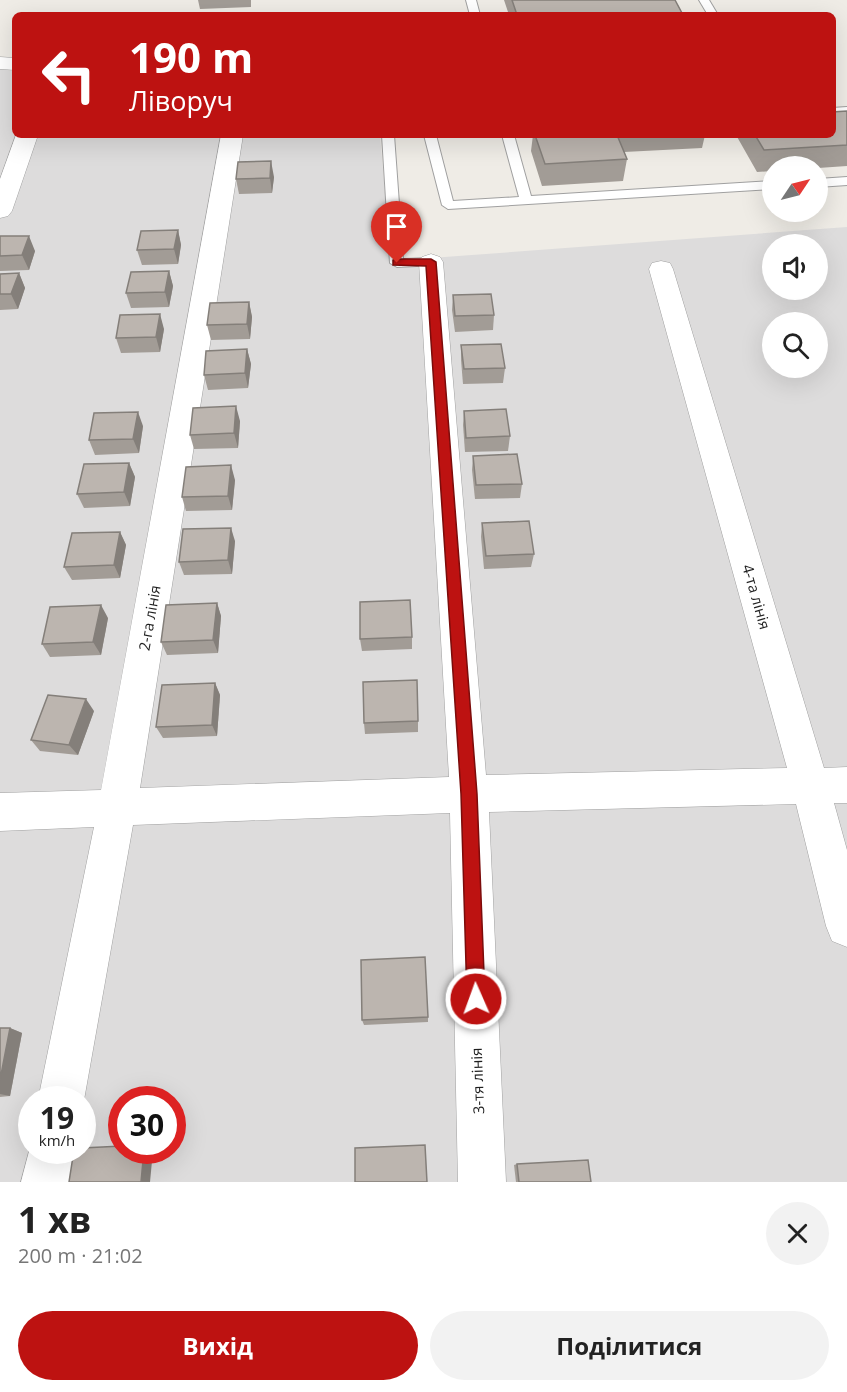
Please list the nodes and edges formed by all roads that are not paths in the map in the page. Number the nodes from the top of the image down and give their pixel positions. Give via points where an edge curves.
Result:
1 (26, 138) edge
2 (231, 138) edge
3 (388, 138) edge
4 (431, 138) edge
5 (509, 138) edge
6 (847, 181) edge
7 (828, 182) edge
8 (762, 186) edge
9 (526, 200) junction
10 (0, 211) edge
11 (431, 262) joint
12 (662, 269) dead end
13 (829, 786) edge
14 (469, 794) junction
15 (117, 809) junction
16 (0, 812) edge
17 (847, 926) edge
18 (64, 1086) edge
19 (48, 1164) edge
20 (45, 1182) edge
21 (482, 1182) edge

1 - 10 street
2 - 15 street, 2-га лінія
3 - 11 lane via 397,263
4 - 9 lane via 448,205
5 - 9 lane
6 - 7 lane
8 - 9 lane
11 - 14 street, 3-тя лінія
12 - 13 street, 4-та лінія
13 - 14 street
13 - 17 street, 4-та лінія
14 - 15 street
14 - 21 street, 3-тя лінія
15 - 16 street
15 - 18 street, 2-га лінія
19 - 20 street

